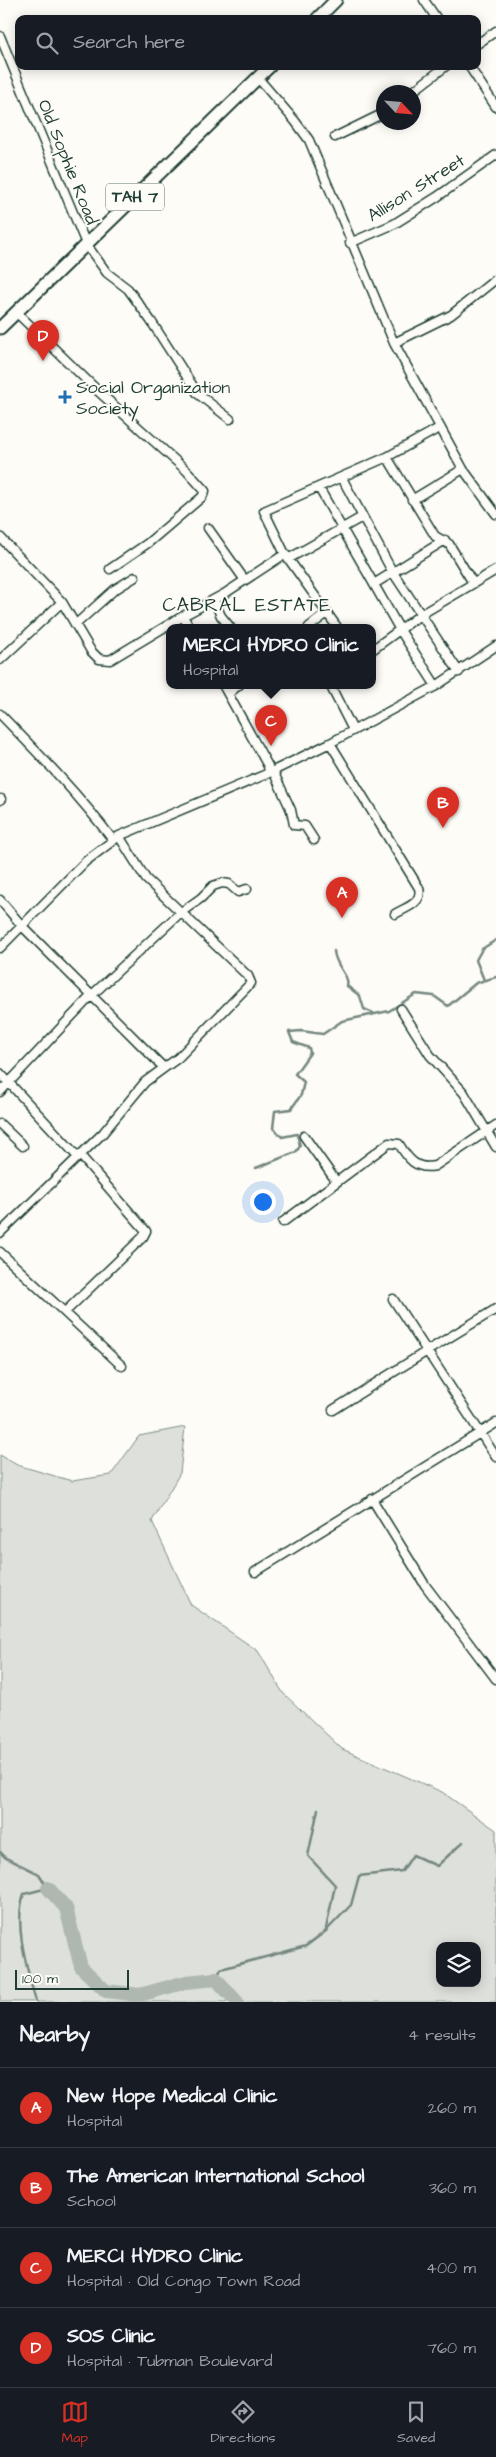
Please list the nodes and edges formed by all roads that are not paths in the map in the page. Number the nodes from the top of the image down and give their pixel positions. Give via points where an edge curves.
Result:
1 (336, 0) edge
2 (424, 0) edge
3 (321, 15) edge
4 (434, 15) edge
5 (496, 31) edge
6 (0, 36) edge
7 (481, 41) edge
8 (266, 70) edge
9 (441, 70) edge
10 (472, 70) edge
11 (258, 78) junction
12 (421, 85) edge
13 (496, 107) edge
14 (376, 117) edge
15 (335, 137) dead end
16 (496, 155) edge
17 (350, 243) junction
18 (86, 244) junction
19 (496, 279) edge
20 (16, 312) junction
21 (0, 328) edge
22 (394, 343) junction
23 (230, 419) dead end
24 (439, 428) junction
25 (387, 457) junction
26 (463, 469) junction
27 (342, 478) junction
28 (319, 488) junction
29 (412, 500) junction
30 (496, 514) edge
31 (362, 516) junction
32 (208, 528) dead end
33 (342, 528) junction
34 (0, 538) edge
35 (445, 540) junction
36 (286, 556) junction
37 (110, 569) dead end
38 (496, 570) edge
39 (392, 571) junction
40 (136, 577) dead end
41 (244, 579) junction
42 (473, 583) junction
43 (374, 584) junction
44 (214, 600) junction
45 (62, 602) junction
46 (327, 613) junction
47 (420, 615) junction
48 (183, 616) junction
49 (170, 624) edge
50 (187, 624) edge
51 (228, 624) edge
52 (313, 624) edge
53 (335, 624) edge
54 (75, 625) junction
55 (166, 626) edge
56 (400, 630) junction
57 (496, 646) edge
58 (376, 647) edge
59 (0, 660) edge
60 (459, 672) junction
61 (436, 686) junction
62 (225, 689) edge
63 (234, 689) edge
64 (332, 689) edge
65 (228, 694) junction
66 (0, 714) edge
67 (353, 730) junction
68 (330, 744) junction
69 (271, 772) junction
70 (116, 838) junction
71 (314, 840) dead end
72 (247, 889) dead end
73 (0, 900) edge
74 (180, 913) junction
75 (395, 914) dead end
76 (23, 927) junction
77 (0, 948) edge
78 (91, 996) junction
79 (401, 1009) dead end
80 (164, 1068) junction
81 (0, 1073) edge
82 (10, 1083) junction
83 (0, 1092) edge
84 (0, 1124) edge
85 (496, 1125) edge
86 (486, 1131) junction
87 (304, 1136) dead end
88 (23, 1146) dead end
89 (496, 1147) edge
90 (79, 1156) junction
91 (336, 1181) junction
92 (283, 1222) dead end
93 (0, 1233) edge
94 (0, 1252) edge
95 (393, 1300) dead end
96 (496, 1309) edge
97 (65, 1312) junction
98 (427, 1351) junction
99 (122, 1366) dead end
100 (333, 1410) dead end
101 (496, 1423) edge
102 (480, 1433) junction
103 (496, 1457) edge
104 (372, 1499) junction
105 (255, 1572) dead end
106 (496, 1679) edge

1 - 3 highway
2 - 4 street
5 - 7 street
6 - 18 street, Old Sophie Road
8 - 11 highway, TAH 7
9 - 12 street
10 - 13 street
11 - 17 street via 309,140
11 - 18 highway, TAH 7
14 - 15 street
16 - 17 street, Allison Street via 394,224
17 - 22 street
18 - 20 highway, TAH 7
18 - 23 street, Old Sophie Road via 107,273 134,297 198,394
19 - 22 street via 451,314
20 - 21 highway, TAH 7
20 - 37 street via 205,491 148,543
22 - 24 street
24 - 25 street
24 - 26 street
25 - 27 street
25 - 29 street
26 - 29 street
26 - 30 street
27 - 28 street
27 - 31 street
28 - 33 street
28 - 36 street via 264,511
29 - 35 street via 434,536
31 - 33 street
31 - 39 street
32 - 41 street
33 - 36 street
33 - 43 street
34 - 45 street
35 - 39 street
35 - 42 street
36 - 41 street
36 - 46 street
38 - 42 street
39 - 43 street
39 - 47 street
40 - 54 street via 114,590
41 - 44 street
42 - 47 street
43 - 56 street
44 - 48 street
44 - 51 street
45 - 54 street
45 - 59 street
46 - 52 street
46 - 53 street
47 - 56 street
47 - 60 street
48 - 49 street
48 - 50 street
54 - 55 street via 91,651 99,659 110,660
56 - 58 street
56 - 61 street
57 - 60 street
60 - 61 street
61 - 67 street
62 - 65 street
63 - 65 street
64 - 67 street
65 - 69 street
66 - 70 street
67 - 68 street
68 - 69 street
68 - 75 street via 419,888 421,895 418,901
69 - 70 street
69 - 71 street via 291,810 294,825 305,826
70 - 74 street via 146,879
70 - 76 street via 86,861
72 - 74 street via 238,892 222,882
73 - 76 street
74 - 78 street
74 - 80 street via 248,976 251,983 178,1058
76 - 77 street
76 - 78 street
78 - 80 street
78 - 82 street
79 - 86 street via 430,1054 464,1093
80 - 90 street via 145,1082 103,1133
81 - 82 street
82 - 83 street
82 - 90 street
84 - 88 street
85 - 86 street
86 - 89 street
86 - 91 street via 435,1166 425,1168 414,1164 399,1144 390,1143
87 - 91 street
90 - 93 street
90 - 97 street via 146,1231
91 - 92 street
94 - 97 street
95 - 98 street
96 - 98 street
97 - 99 street
98 - 100 street
98 - 102 street
101 - 102 street
102 - 103 street
102 - 104 street
104 - 105 street
104 - 106 street via 425,1585

